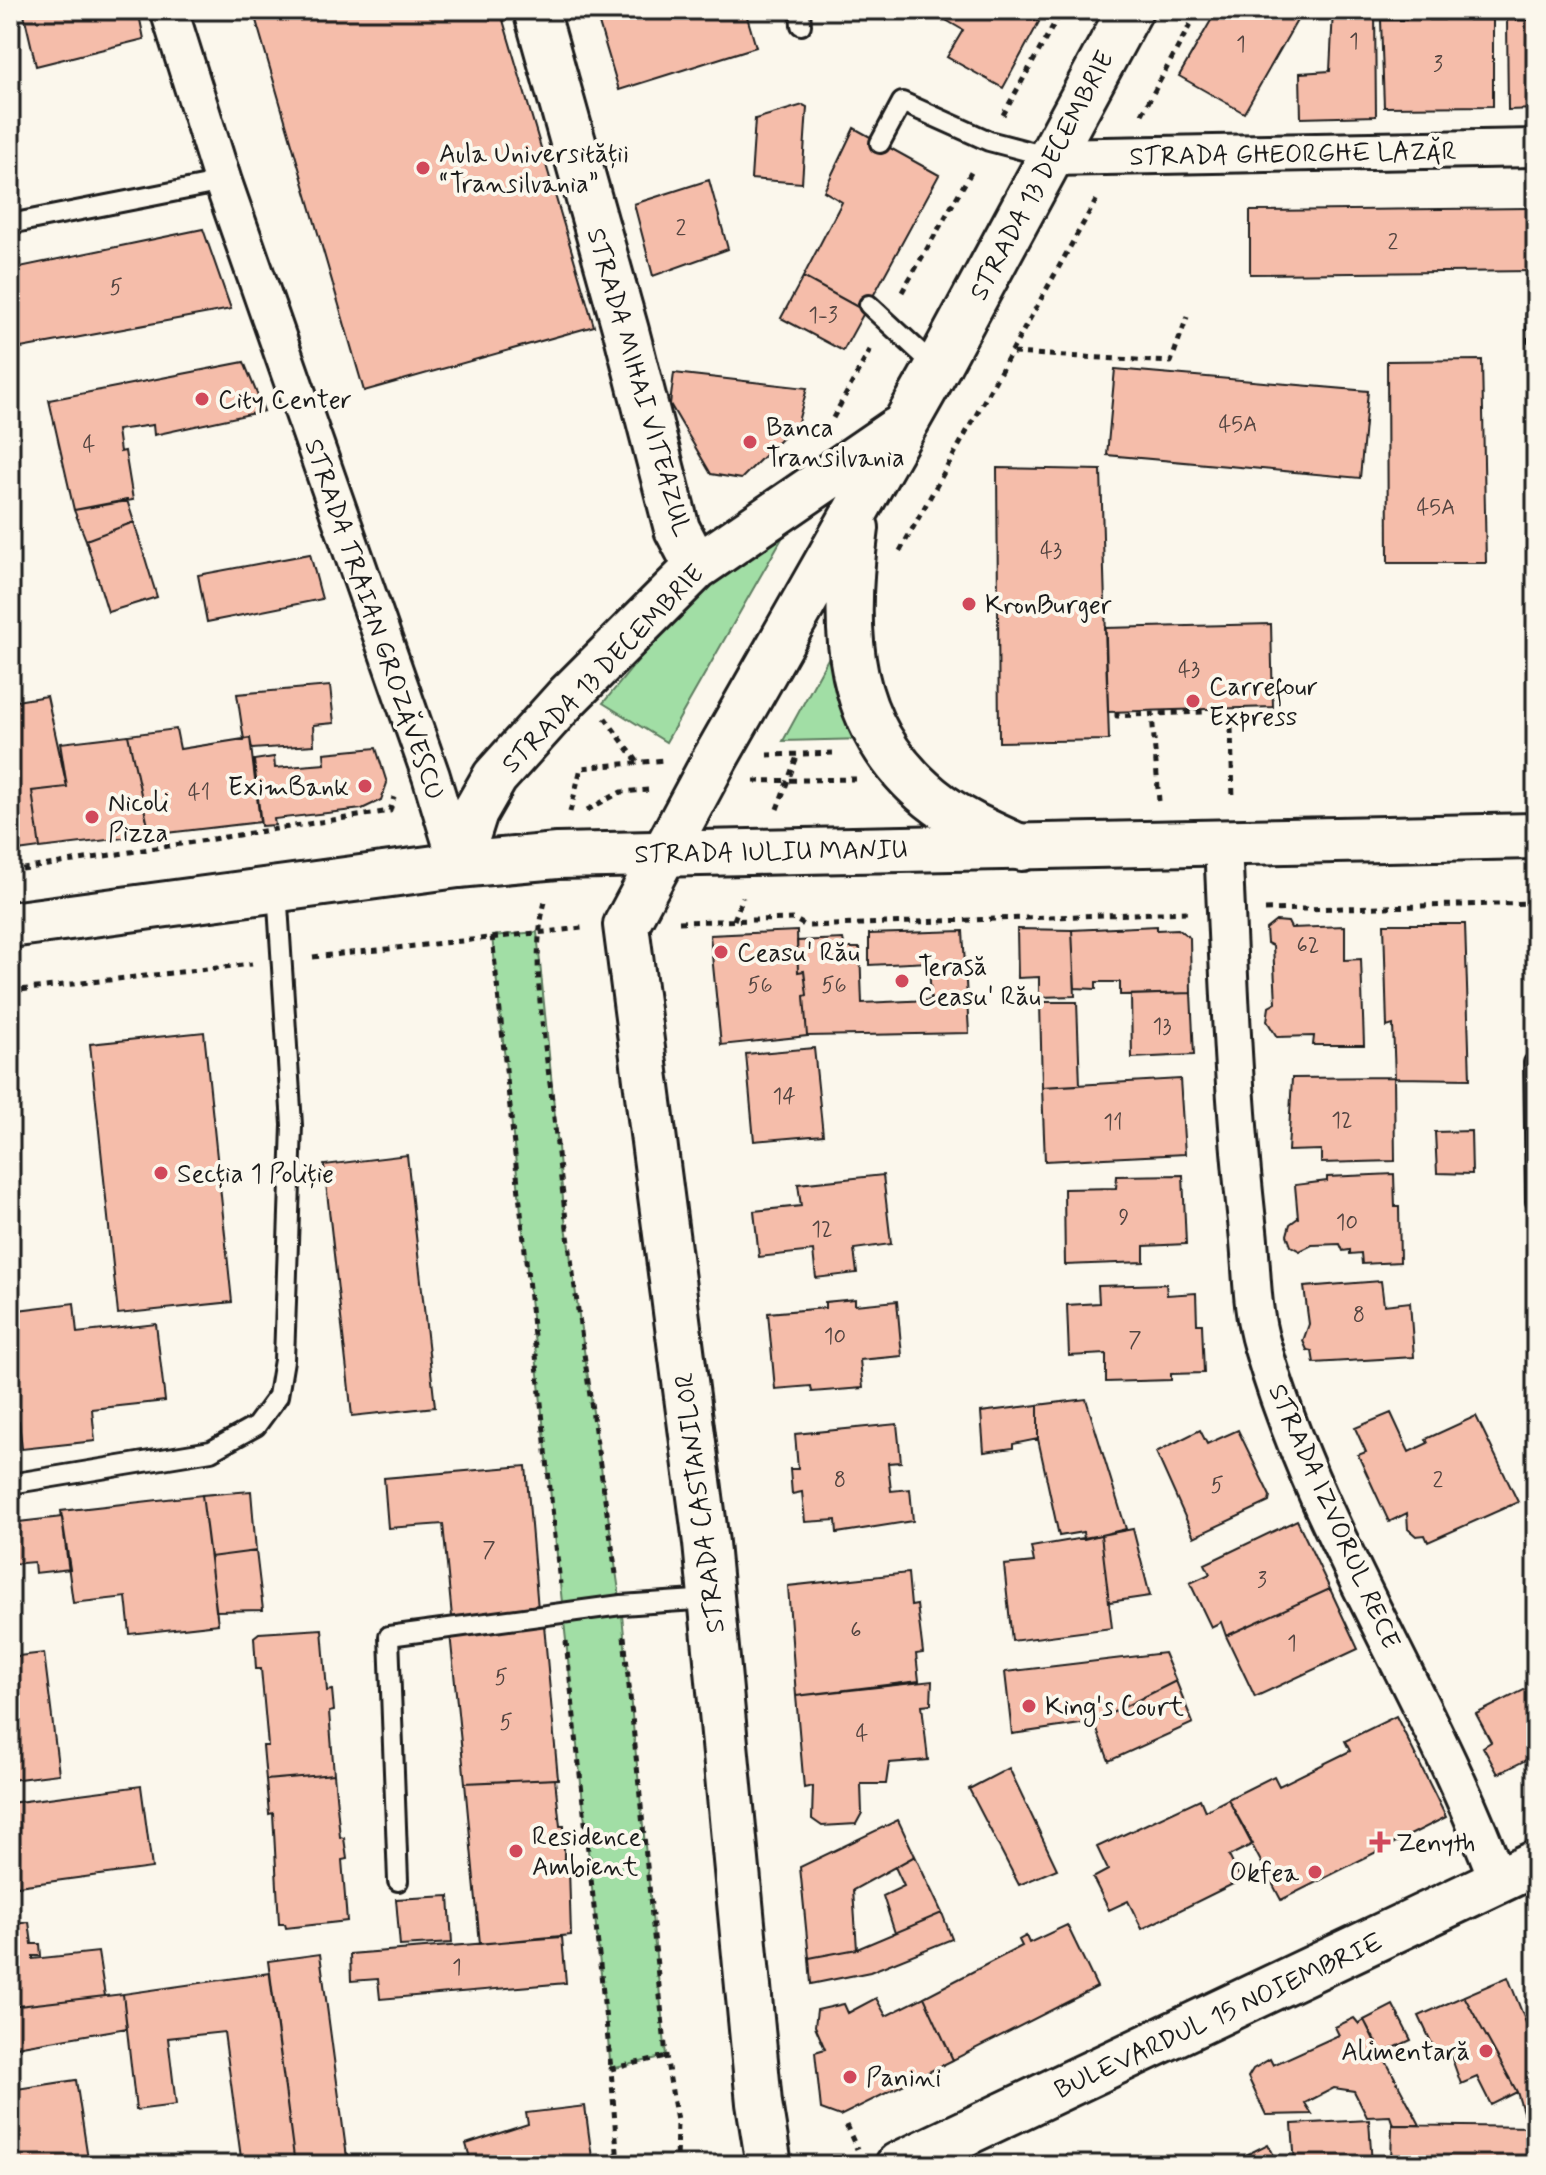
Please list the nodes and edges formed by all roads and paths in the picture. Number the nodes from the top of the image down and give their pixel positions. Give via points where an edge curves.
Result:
1 (169, 10) edge
2 (536, 10) edge
3 (1062, 10) edge
4 (1130, 10) edge
5 (1198, 10) edge
6 (989, 141) junction
7 (880, 143) dead end
8 (1536, 148) edge
9 (1050, 157) junction
10 (1119, 157) junction
11 (223, 182) junction
12 (10, 224) edge
13 (869, 305) dead end
14 (1527, 313) dead end
15 (1187, 317) dead end
16 (886, 321) junction
17 (1013, 353) junction
18 (1530, 362) dead end
19 (937, 368) junction
20 (907, 424) junction
21 (822, 428) dead end
22 (858, 510) junction
23 (897, 557) dead end
24 (697, 567) junction
25 (1117, 712) dead end
26 (1170, 712) junction
27 (1204, 712) dead end
28 (1152, 714) junction
29 (1181, 716) dead end
30 (1231, 728) dead end
31 (886, 751) junction
32 (716, 757) junction
33 (638, 762) dead end
34 (431, 776) junction
35 (1159, 810) dead end
36 (1228, 825) junction
37 (1536, 836) edge
38 (1022, 848) junction
39 (665, 851) junction
40 (557, 856) junction
41 (458, 865) junction
42 (10, 871) edge
43 (277, 888) junction
44 (1536, 903) edge
45 (1226, 911) junction
46 (10, 925) edge
47 (626, 925) junction
48 (537, 932) junction
49 (492, 936) junction
50 (283, 961) junction
51 (10, 991) edge
52 (1534, 1063) dead end
53 (1536, 1201) edge
54 (10, 1484) edge
55 (711, 1599) junction
56 (621, 1605) junction
57 (563, 1613) junction
58 (1517, 1872) edge
59 (398, 1881) dead end
60 (666, 2056) junction
61 (611, 2069) junction
62 (618, 2165) edge
63 (676, 2165) edge
64 (769, 2165) edge
65 (898, 2165) edge

1 - 11 street, STRADA TRAIAN GROZĂVESCU
2 - 24 main road, STRADA MIHAI VITEAZUL via 677,529
3 - 6 path
4 - 9 main road, STRADA 13 DECEMBRIE
5 - 10 path
6 - 7 lane via 902,102
6 - 9 lane
6 - 16 path
8 - 10 street, STRADA GHEORGHE LAZĂR
9 - 10 street, STRADA GHEORGHE LAZĂR
9 - 19 main road, STRADA 13 DECEMBRIE
10 - 17 path
11 - 12 lane
11 - 34 street, STRADA TRAIAN GROZĂVESCU
13 - 16 lane
14 - 18 path
15 - 17 path via 1171,362
16 - 19 lane
16 - 21 path via 833,418
17 - 23 path
19 - 20 main road, STRADA 13 DECEMBRIE
20 - 22 main road, STRADA 13 DECEMBRIE
20 - 24 main road, STRADA 13 DECEMBRIE
22 - 31 main road via 847,617 852,661 863,706
22 - 32 main road, STRADA 13 DECEMBRIE
24 - 41 main road, STRADA 13 DECEMBRIE via 495,777 475,812
25 - 28 path
26 - 27 path
26 - 28 path
26 - 29 path
28 - 35 path
30 - 36 path
31 - 32 path
31 - 38 main road via 930,798
32 - 39 main road, STRADA 13 DECEMBRIE
33 - 40 path via 581,768
34 - 41 street, STRADA TRAIAN GROZĂVESCU
34 - 42 path via 396,787 390,811
36 - 37 main road, STRADA IULIU MANIU
36 - 38 main road, STRADA IULIU MANIU
36 - 45 street, STRADA IZVORUL RECE
38 - 39 main road, STRADA IULIU MANIU
39 - 40 main road, STRADA IULIU MANIU
39 - 47 main road
40 - 41 main road, STRADA IULIU MANIU
40 - 48 path
41 - 43 main road, STRADA IULIU MANIU
43 - 46 main road, STRADA IULIU MANIU
43 - 50 lane
44 - 45 path
45 - 47 path via 806,926 794,919
45 - 58 street, STRADA IZVORUL RECE via 1239,1157 1260,1341 1338,1536 1471,1807
47 - 48 path
47 - 55 main road, STRADA CASTANILOR
48 - 49 path
48 - 56 path via 565,1219
49 - 50 path
49 - 57 path
50 - 51 path
50 - 54 lane via 292,1125 284,1360 278,1396 256,1426 211,1451
52 - 53 lane
55 - 56 lane
55 - 64 main road, STRADA CASTANILOR
56 - 57 lane
56 - 60 path
57 - 59 lane via 389,1636
57 - 61 path
58 - 65 main road, BULEVARDUL 15 NOIEMBRIE
60 - 61 path
60 - 63 path via 677,2121
61 - 62 path

